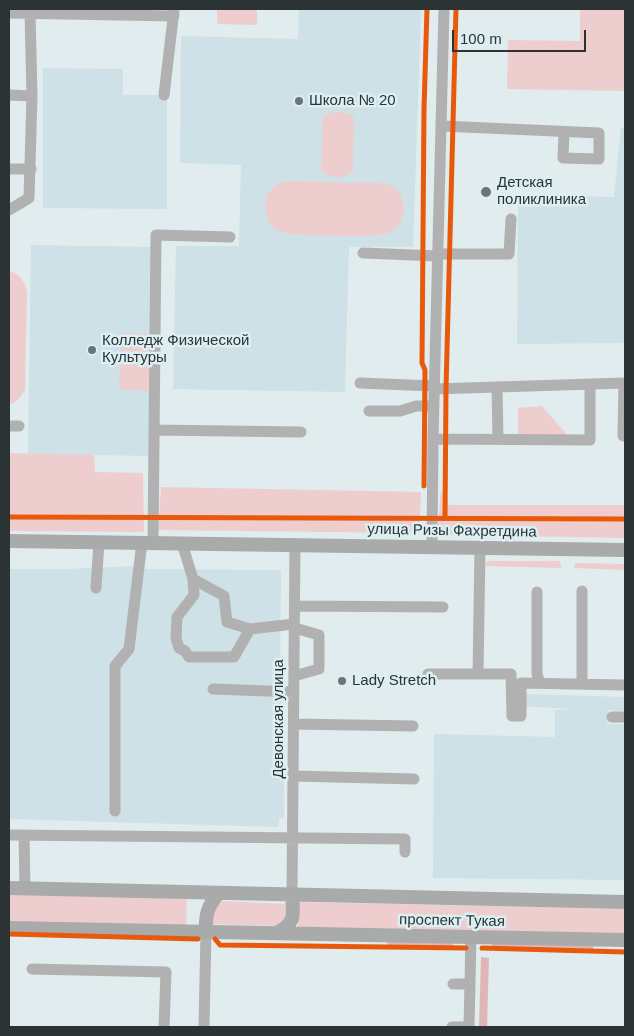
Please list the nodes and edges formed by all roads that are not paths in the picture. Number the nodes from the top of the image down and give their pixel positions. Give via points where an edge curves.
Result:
1 (444, 9) edge
2 (9, 13) edge
3 (30, 13) junction
4 (174, 13) edge
5 (9, 95) edge
6 (164, 95) dead end
7 (32, 96) junction
8 (441, 126) junction
9 (564, 132) dead end
10 (9, 169) edge
11 (30, 169) junction
12 (9, 210) edge
13 (511, 219) dead end
14 (230, 237) dead end
15 (362, 254) dead end
16 (438, 255) junction
17 (360, 383) dead end
18 (590, 385) junction
19 (434, 387) junction
20 (498, 387) junction
21 (434, 406) junction
22 (369, 411) dead end
23 (154, 430) junction
24 (301, 432) dead end
25 (625, 436) edge
26 (433, 439) junction
27 (498, 439) junction
28 (9, 541) edge
29 (99, 542) junction
30 (148, 542) junction
31 (182, 543) junction
32 (294, 544) junction
33 (432, 546) junction
34 (480, 548) junction
35 (625, 550) edge
36 (193, 579) junction
37 (96, 588) dead end
38 (582, 591) dead end
39 (537, 592) dead end
40 (295, 606) junction
41 (443, 607) dead end
42 (294, 626) junction
43 (250, 629) junction
44 (428, 674) dead end
45 (478, 674) junction
46 (294, 676) junction
47 (540, 683) junction
48 (582, 684) junction
49 (625, 685) edge
50 (213, 689) dead end
51 (294, 692) junction
52 (612, 717) dead end
53 (625, 717) edge
54 (294, 724) junction
55 (413, 726) dead end
56 (293, 776) junction
57 (414, 779) dead end
58 (116, 811) dead end
59 (9, 835) edge
60 (24, 836) junction
61 (293, 839) junction
62 (405, 852) dead end
63 (9, 888) edge
64 (25, 888) junction
65 (219, 893) junction
66 (292, 894) junction
67 (625, 902) edge
68 (9, 928) edge
69 (206, 932) junction
70 (277, 933) junction
71 (471, 937) junction
72 (625, 940) edge
73 (32, 969) dead end
74 (453, 984) dead end
75 (470, 984) junction
76 (164, 1027) edge
77 (204, 1027) edge
78 (452, 1027) edge
79 (469, 1027) edge

1 - 8 street
2 - 3 street
3 - 4 street
3 - 7 street
4 - 6 street
5 - 7 street
7 - 11 street
8 - 9 street
8 - 16 street
10 - 11 street
11 - 12 street via 29,198
13 - 16 street via 509,254
14 - 23 street via 156,235
15 - 16 street
16 - 19 street
17 - 19 street
18 - 20 street
18 - 25 street via 624,383
18 - 27 street via 590,440
19 - 20 street
19 - 21 street
20 - 27 street
21 - 22 street
21 - 26 street
23 - 24 street
23 - 30 street
26 - 27 street
26 - 33 street
28 - 29 main road, улица Ризы Фахретдина
29 - 30 main road, улица Ризы Фахретдина
29 - 37 street
30 - 31 main road, улица Ризы Фахретдина
30 - 58 street via 129,649 115,666
31 - 32 main road, улица Ризы Фахретдина
31 - 36 street
32 - 33 main road, улица Ризы Фахретдина
32 - 40 street, Девонская улица
33 - 34 main road, улица Ризы Фахретдина
34 - 35 main road, улица Ризы Фахретдина
34 - 45 street
36 - 43 street via 224,596 227,622
36 - 43 street via 194,595 177,617 176,638 179,648 189,657 234,656
38 - 48 street
39 - 47 street via 537,674
40 - 41 street
40 - 42 street, Девонская улица
42 - 43 street
42 - 46 street, Девонская улица
42 - 46 street via 319,635 319,669
44 - 45 street
45 - 47 street via 512,674 512,716 521,716 521,683
46 - 51 street, Девонская улица
47 - 48 street
48 - 49 street
50 - 51 street
51 - 54 street, Девонская улица
52 - 53 street
54 - 55 street
54 - 56 street, Девонская улица
56 - 57 street
56 - 61 street, Девонская улица
59 - 60 street
60 - 61 street
60 - 64 street
61 - 62 street via 405,839
61 - 66 street, Девонская улица
63 - 64 main road, проспект Тукая
64 - 65 main road, проспект Тукая
65 - 66 main road, проспект Тукая
65 - 69 main road via 208,908
66 - 67 main road, проспект Тукая
66 - 70 main road via 293,920
68 - 69 main road, проспект Тукая
69 - 70 main road, проспект Тукая
69 - 77 street
70 - 71 main road, проспект Тукая
71 - 72 main road, проспект Тукая
71 - 75 street
73 - 76 street via 166,972
74 - 75 street
75 - 79 street
78 - 79 street

